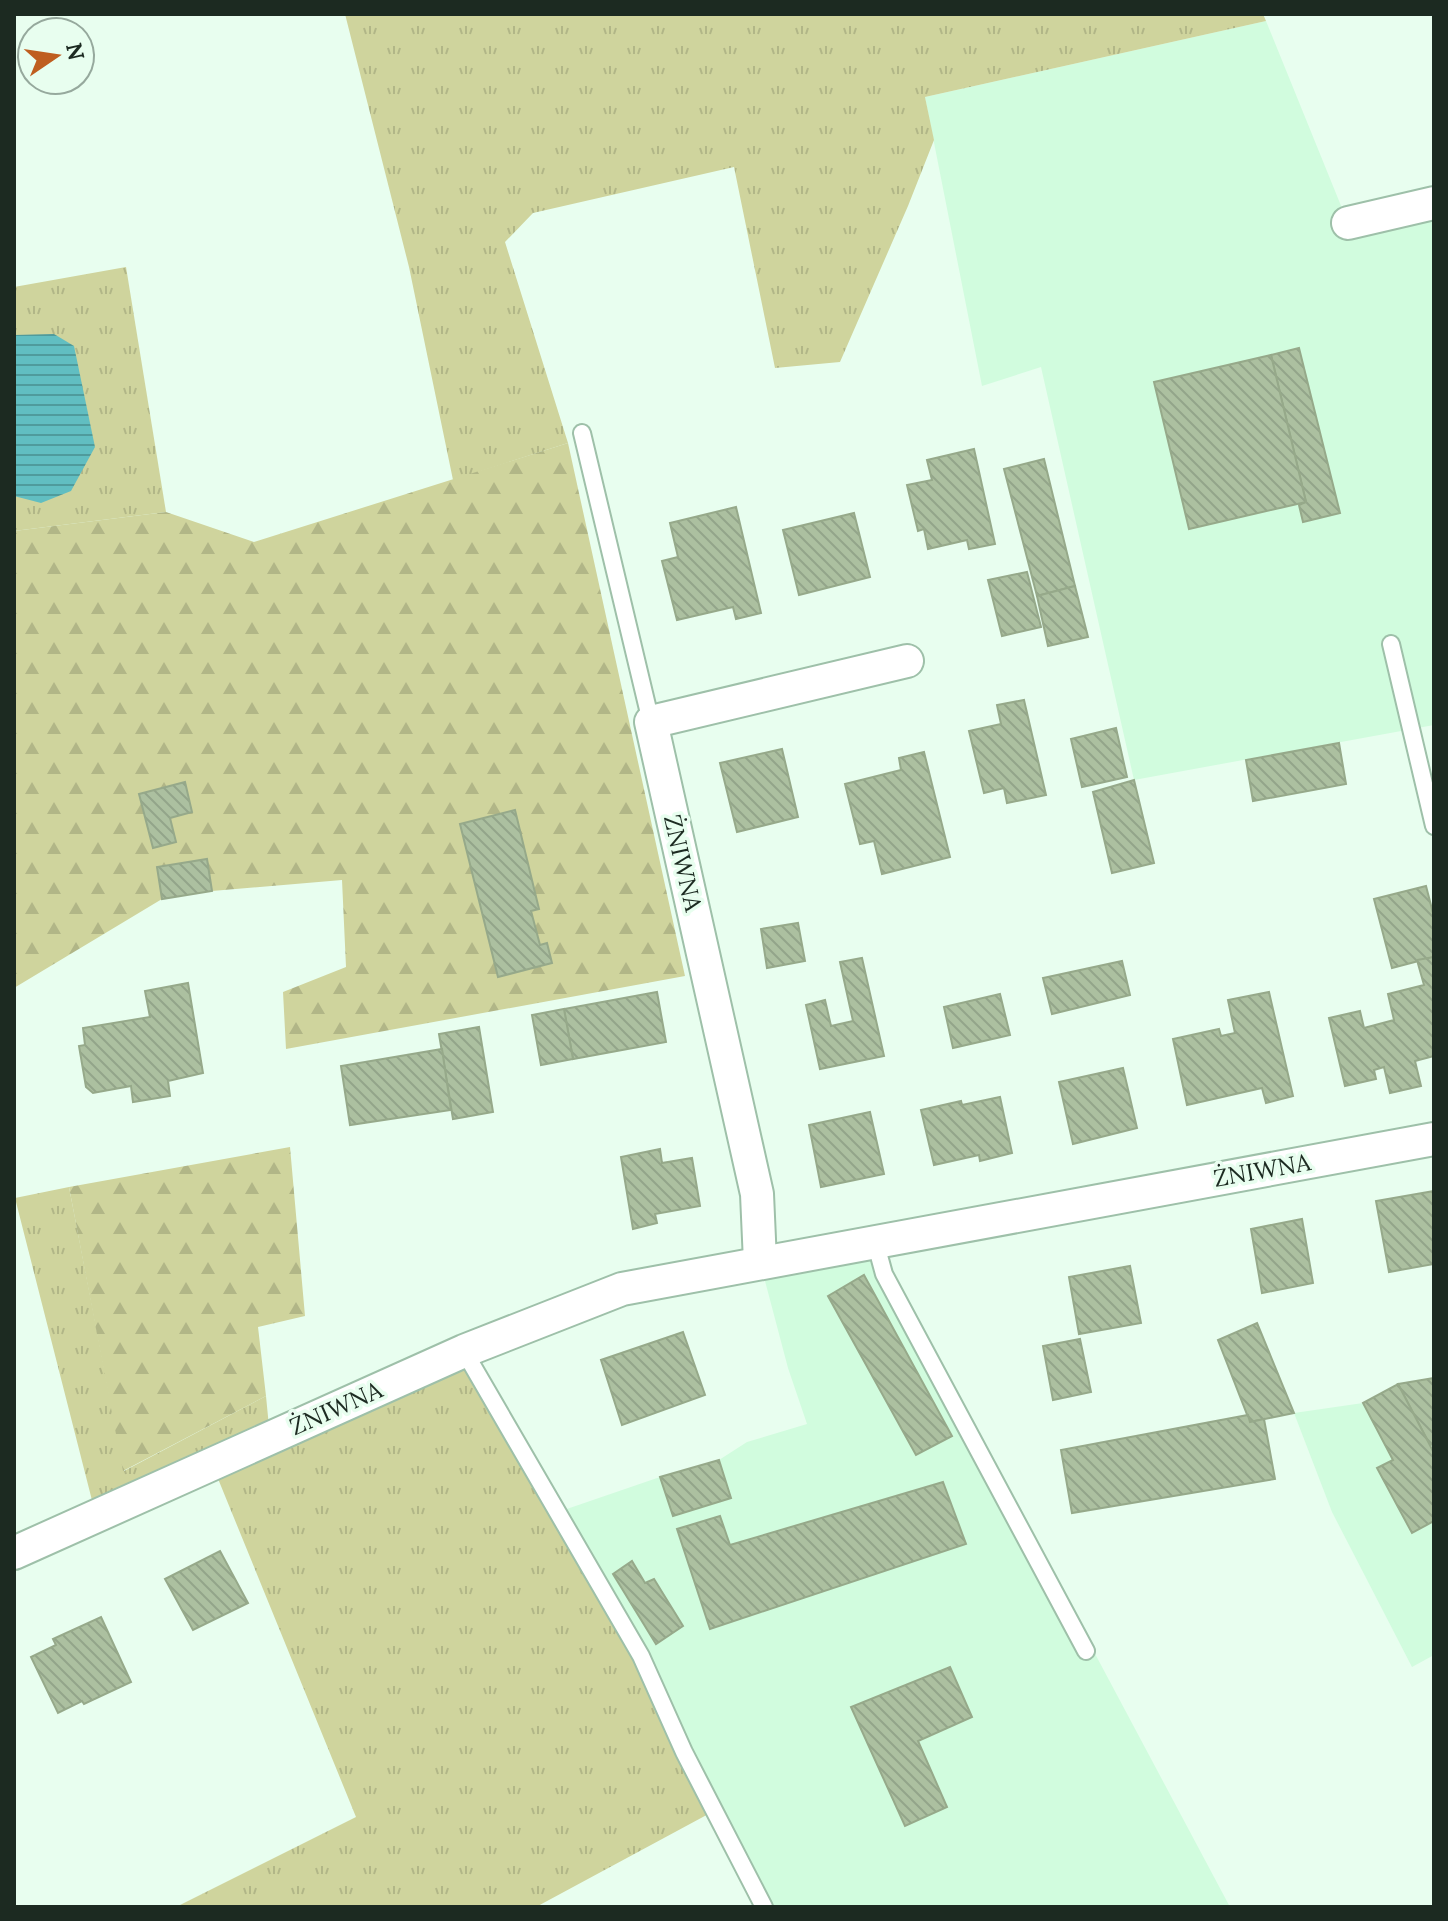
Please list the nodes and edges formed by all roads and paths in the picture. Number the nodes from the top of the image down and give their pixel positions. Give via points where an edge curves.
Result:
1 (1434, 203) edge
2 (1348, 223) dead end
3 (582, 433) dead end
4 (1391, 644) dead end
5 (907, 661) dead end
6 (651, 722) junction
7 (1434, 826) edge
8 (1434, 1139) edge
9 (875, 1241) junction
10 (760, 1262) junction
11 (464, 1351) junction
12 (14, 1553) edge
13 (1086, 1651) dead end
14 (764, 1907) edge

1 - 2 street
3 - 6 lane
4 - 7 lane
5 - 6 street
6 - 10 street, ŻNIWNA via 757,1194
8 - 9 street, ŻNIWNA
9 - 10 street, ŻNIWNA
9 - 13 lane via 884,1274
10 - 11 street, ŻNIWNA via 622,1289
11 - 12 street, ŻNIWNA
11 - 14 lane via 641,1656

